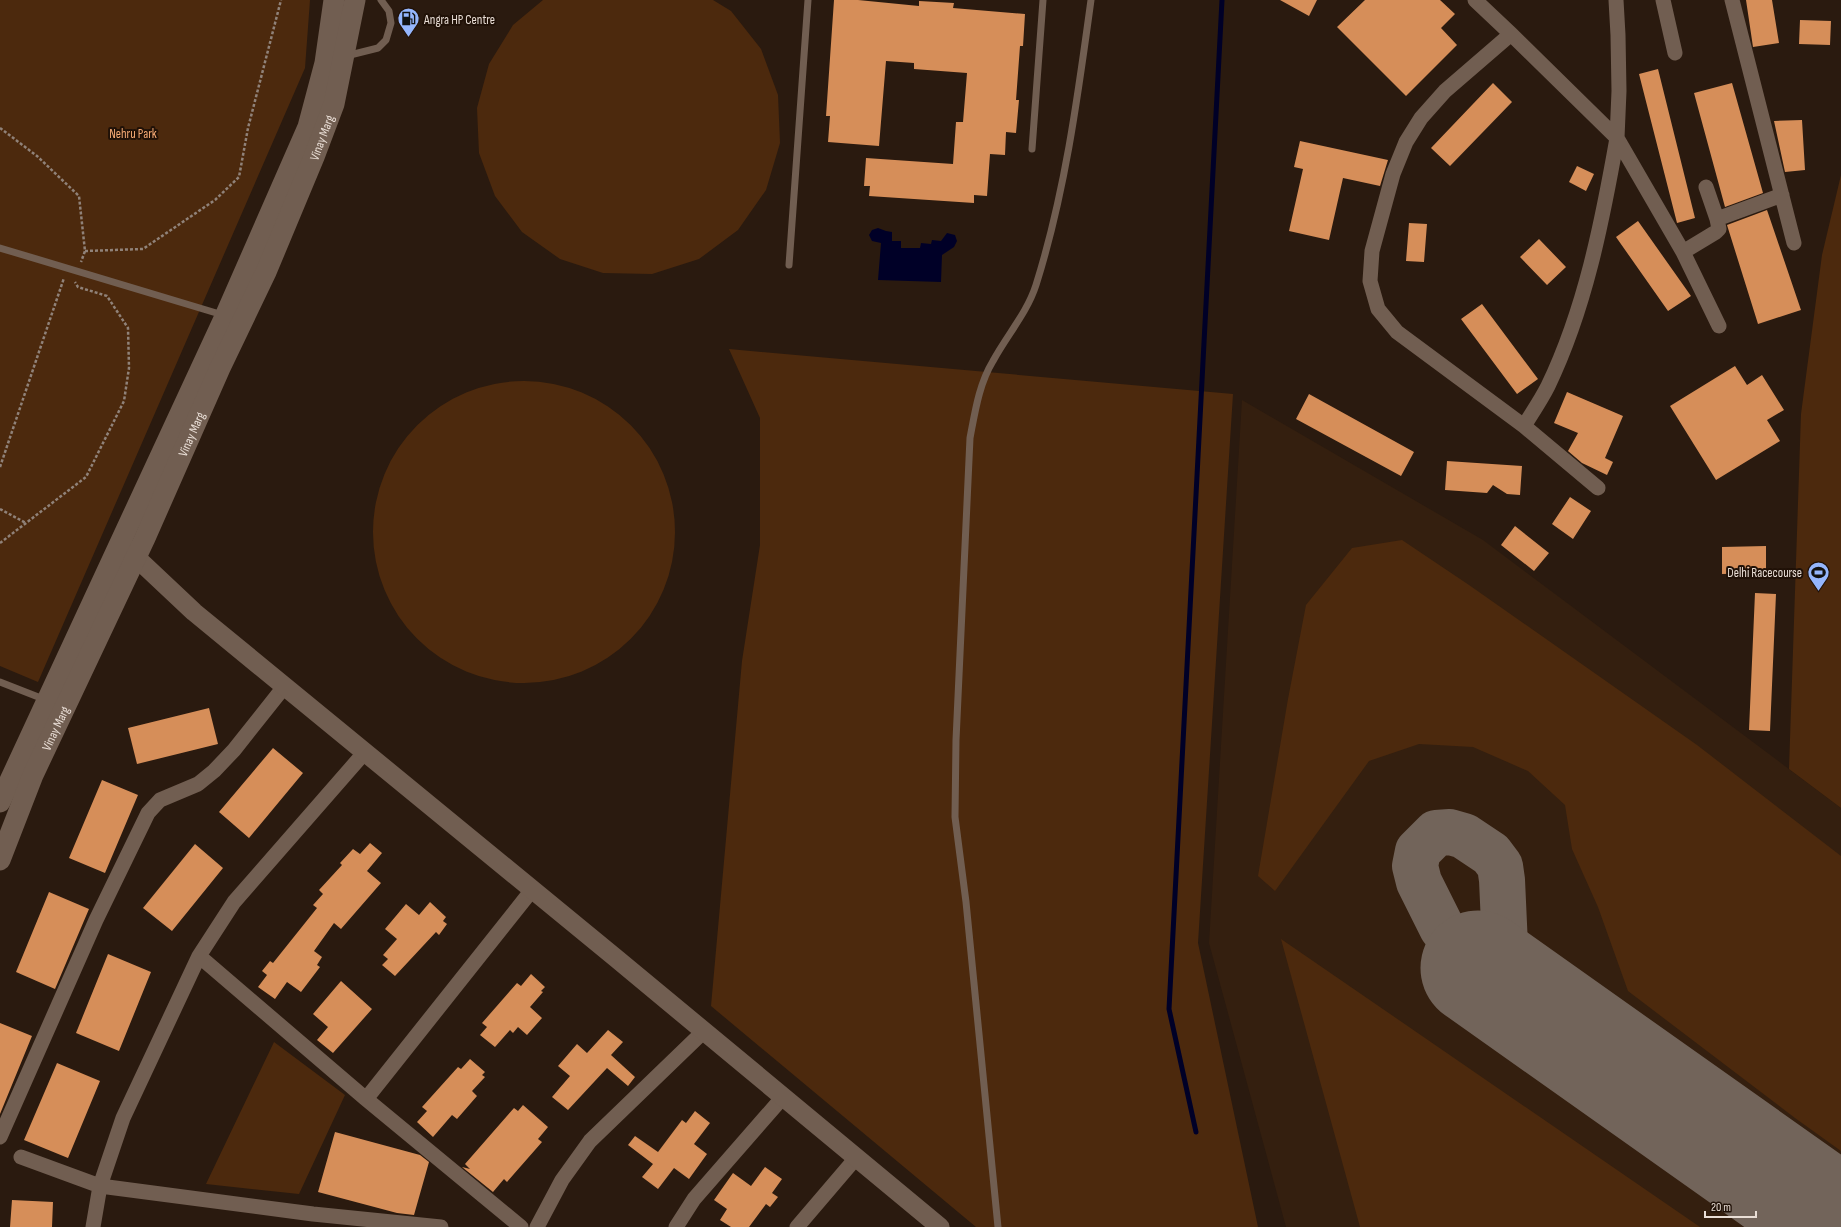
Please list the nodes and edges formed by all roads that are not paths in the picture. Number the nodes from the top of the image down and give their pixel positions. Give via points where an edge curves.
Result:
1 (334, 0) edge
2 (355, 0) edge
3 (381, 0) edge
4 (808, 0) edge
5 (1043, 0) edge
6 (1091, 0) edge
7 (1474, 0) edge
8 (1616, 0) edge
9 (1663, 0) edge
10 (1732, 0) edge
11 (1512, 34) junction
12 (1675, 53) dead end
13 (344, 56) junction
14 (1617, 138) junction
15 (1032, 149) dead end
16 (1706, 187) dead end
17 (1782, 195) junction
18 (1717, 219) junction
19 (1794, 244) dead end
20 (0, 248) edge
21 (1683, 252) junction
22 (789, 265) dead end
23 (225, 315) junction
24 (1719, 326) dead end
25 (1524, 426) junction
26 (1598, 488) dead end
27 (128, 550) junction
28 (0, 682) edge
29 (284, 687) junction
30 (48, 701) junction
31 (365, 752) junction
32 (0, 802) edge
33 (0, 860) edge
34 (532, 890) junction
35 (198, 956) junction
36 (703, 1032) junction
37 (783, 1097) junction
38 (366, 1099) junction
39 (0, 1137) edge
40 (21, 1157) dead end
41 (856, 1158) junction
42 (100, 1186) junction
43 (312, 1220) edge
44 (93, 1227) edge
45 (441, 1227) edge
46 (521, 1227) edge
47 (538, 1227) edge
48 (676, 1227) edge
49 (797, 1227) edge
50 (940, 1227) edge
51 (998, 1227) edge

1 - 23 main road, Vinay Marg via 324,64 308,127
2 - 13 main road, Vinay Marg
3 - 13 lane via 389,11 392,23 386,40 378,48
4 - 22 lane
5 - 15 lane
6 - 51 lane via 1079,86 1052,230 1035,287 1016,326 992,361 976,400 970,438 957,732 956,817
7 - 11 street
8 - 14 street via 1619,91
9 - 12 street
10 - 17 street
11 - 14 street
11 - 25 street via 1445,91 1421,118 1406,142 1372,250 1370,281 1378,309 1397,332
13 - 27 main road, Vinay Marg via 334,104 269,265
14 - 21 street
14 - 25 street via 1591,263 1568,339 1547,387
16 - 18 street
17 - 18 street
17 - 19 street
18 - 21 street via 1719,229 1716,232
20 - 23 lane
21 - 24 street
23 - 27 main road, Vinay Marg
25 - 26 street
27 - 29 street via 194,612
27 - 30 main road, Vinay Marg
27 - 33 main road, Vinay Marg
28 - 30 lane
29 - 31 street
29 - 39 street via 214,771 198,784 160,800 148,813 96,920
30 - 32 main road, Vinay Marg
31 - 34 street
31 - 35 street via 234,902
34 - 36 street
34 - 38 street
35 - 38 street
35 - 42 street via 123,1118
36 - 37 street
36 - 47 street via 590,1141 562,1180
37 - 41 street
37 - 48 street via 694,1199
38 - 46 street
40 - 42 street
41 - 49 street
41 - 50 street
42 - 43 street
42 - 44 street
43 - 45 street

